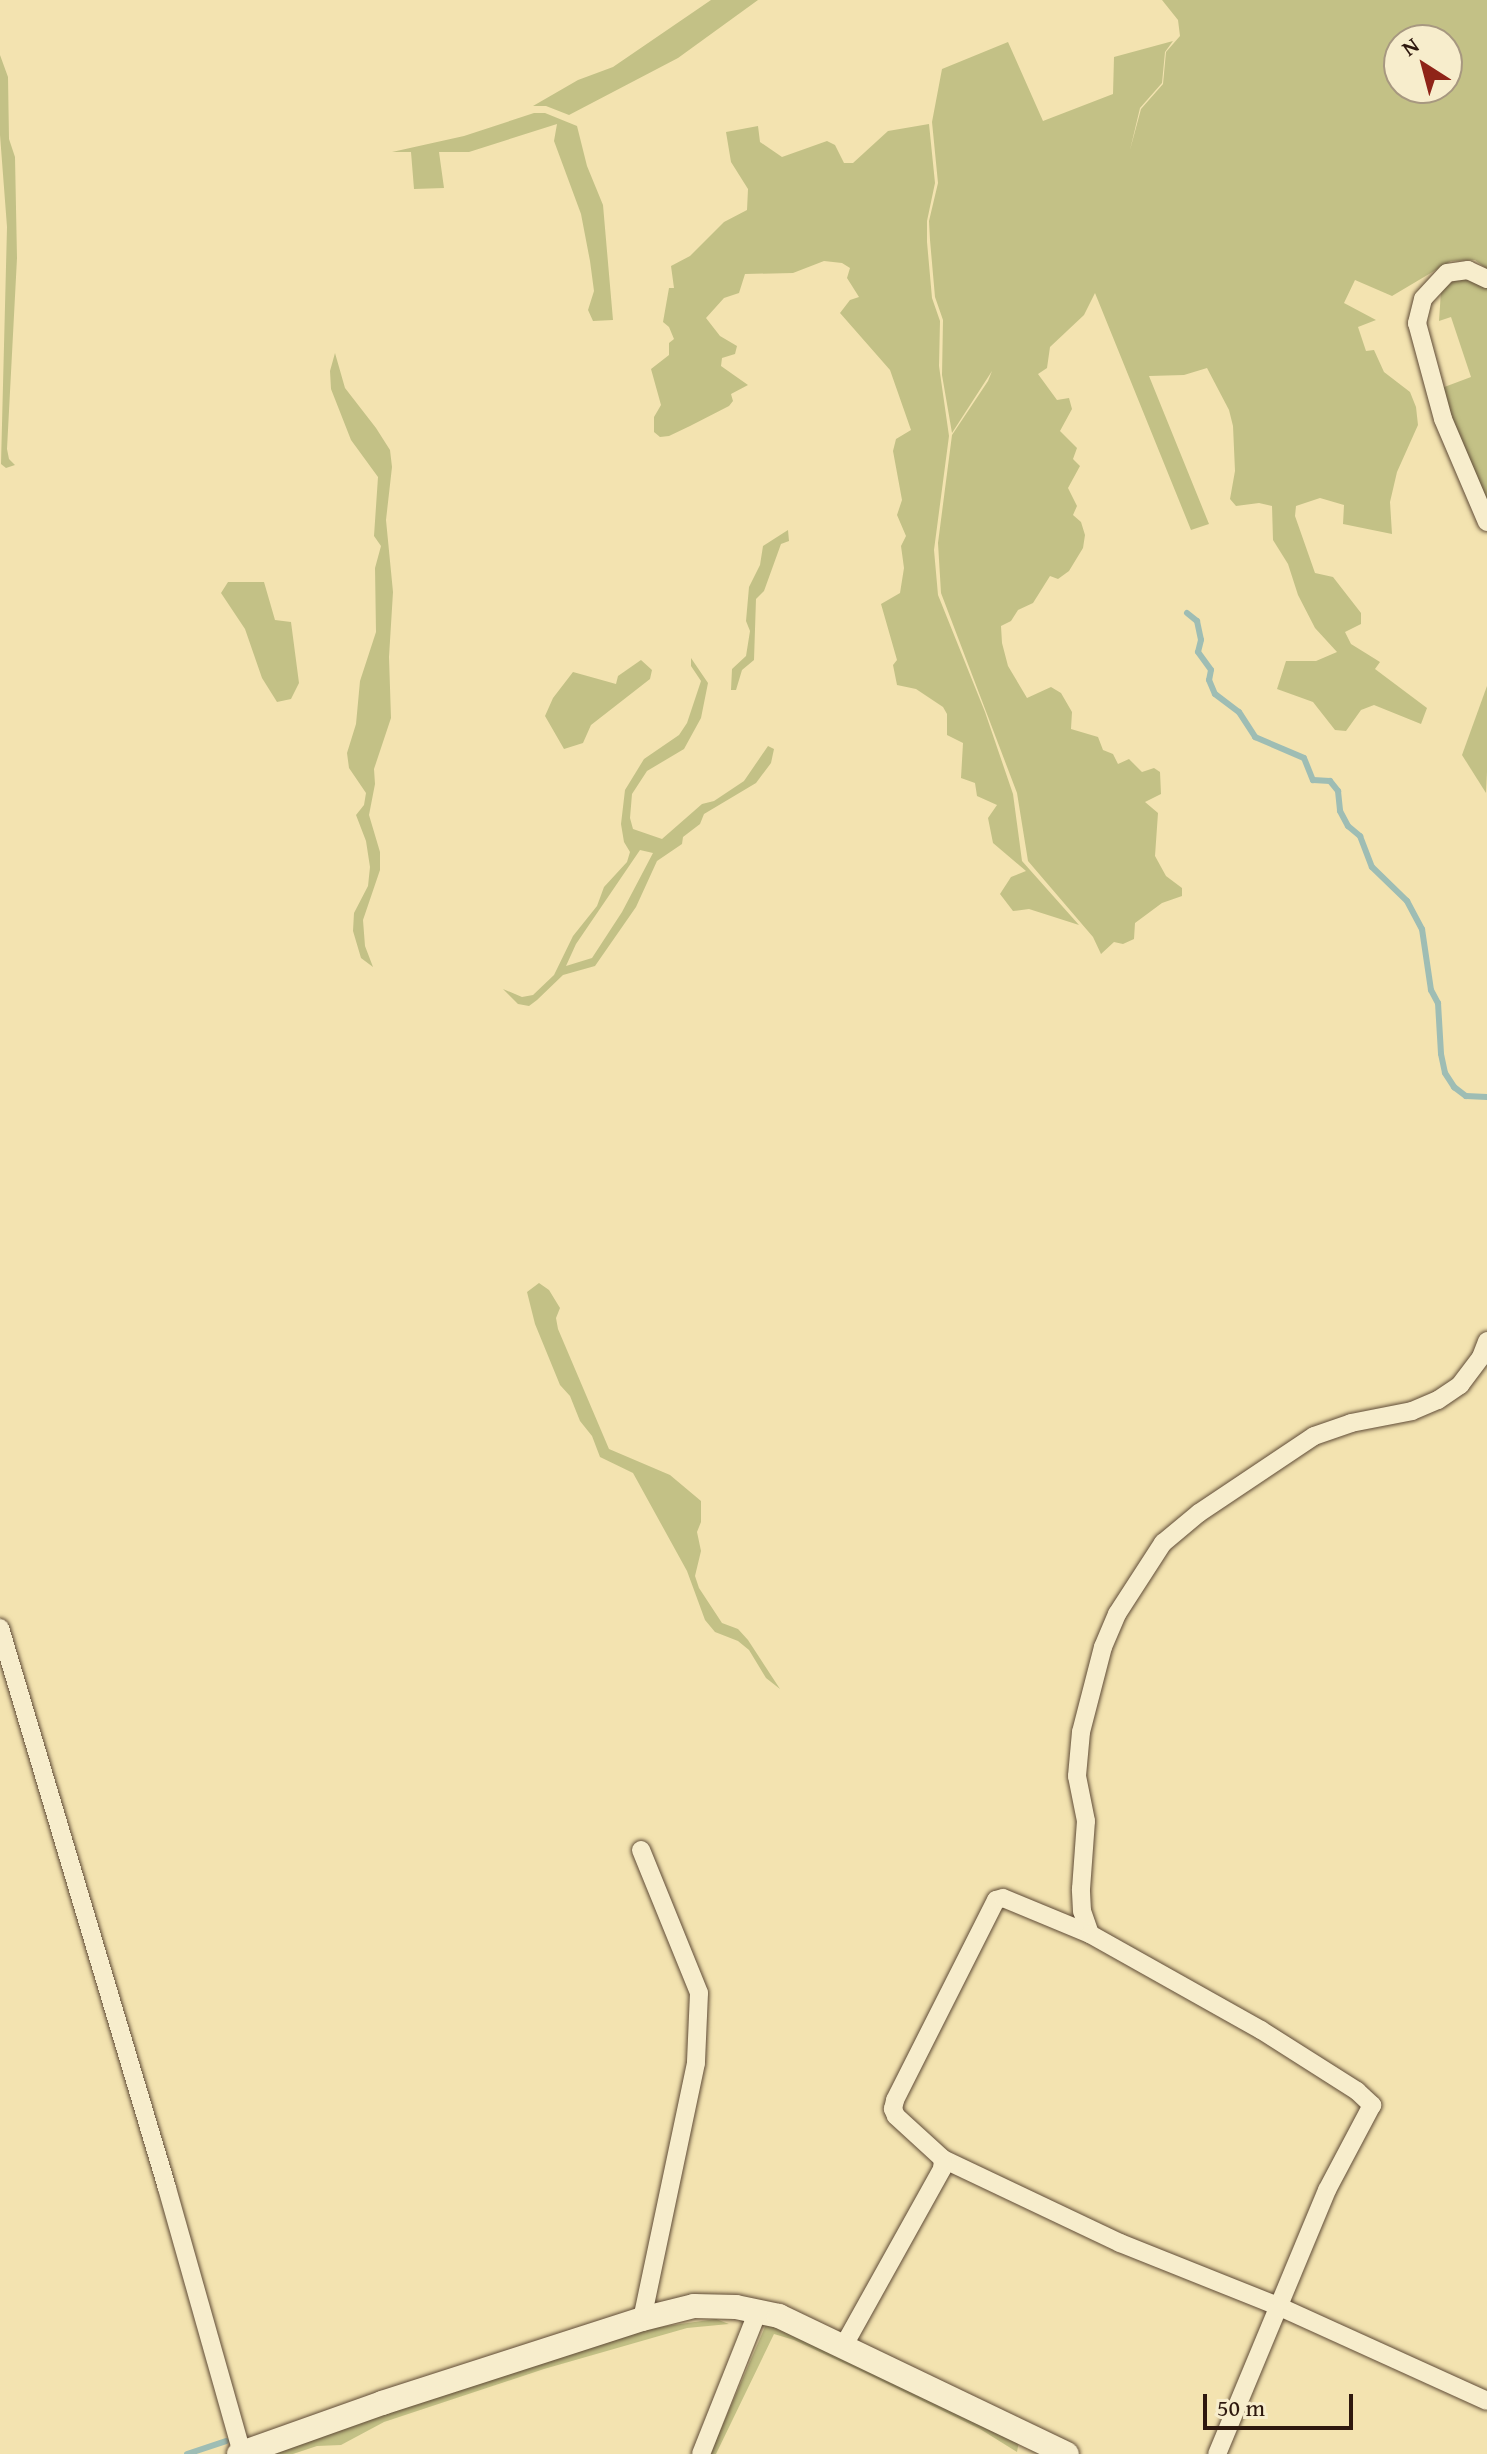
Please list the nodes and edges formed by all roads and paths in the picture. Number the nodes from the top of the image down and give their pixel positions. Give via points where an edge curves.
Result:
1 (1487, 279) edge
2 (1487, 522) edge
3 (1487, 1341) edge
4 (0, 1628) edge
5 (641, 1850) dead end
6 (1090, 1934) junction
7 (943, 2159) junction
8 (1280, 2307) junction
9 (758, 2311) junction
10 (642, 2319) junction
11 (843, 2347) junction
12 (1487, 2401) edge
13 (240, 2454) edge
14 (701, 2454) edge
15 (1067, 2454) edge
16 (1217, 2454) edge

1 - 2 street via 1468,270 1447,273 1423,299 1417,323 1443,419
3 - 6 street via 1460,1385 1438,1400 1314,1436 1163,1543 1117,1614 1081,1732 1077,1776 1086,1821 1082,1911
4 - 13 street via 171,2202
5 - 10 street via 699,1993 696,2063
6 - 7 street via 1003,1898 996,1900 893,2109
6 - 8 street via 1261,2030 1372,2105 1327,2190
7 - 8 street via 1120,2243
7 - 11 street
8 - 12 street
8 - 16 street
9 - 10 main road via 694,2306
9 - 11 main road
9 - 14 street
10 - 13 main road
11 - 15 main road

